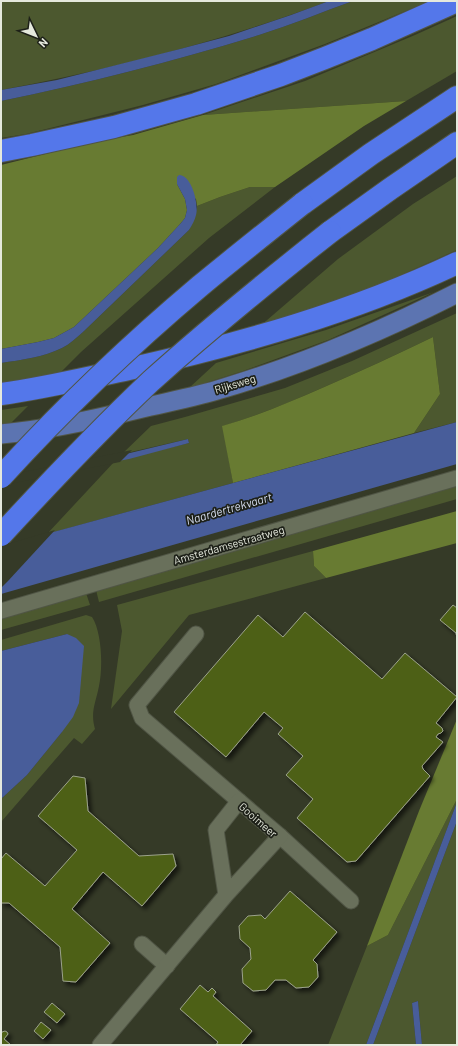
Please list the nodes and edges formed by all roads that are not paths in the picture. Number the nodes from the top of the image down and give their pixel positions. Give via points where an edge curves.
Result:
1 (457, 1) edge
2 (457, 96) edge
3 (457, 143) edge
4 (1, 151) edge
5 (457, 263) edge
6 (457, 293) edge
7 (1, 394) edge
8 (1, 434) edge
9 (1, 477) edge
10 (457, 478) edge
11 (1, 535) edge
12 (1, 612) edge
13 (196, 634) dead end
14 (239, 801) junction
15 (280, 836) junction
16 (226, 895) junction
17 (351, 900) dead end
18 (142, 944) dead end
19 (167, 966) junction
20 (100, 1045) edge

1 - 4 highway via 332,55 196,104 114,128
2 - 9 highway, bridge via 302,204 205,282 97,379
3 - 11 highway, bridge via 330,232 234,310 152,381 74,457
5 - 7 highway via 352,306 228,345 80,380
6 - 8 main road, Rijksweg via 319,356 263,376 182,399 102,417
10 - 12 street, Amsterdamsestraatweg
13 - 14 street via 137,705 142,718
14 - 15 street, Gooimeer
14 - 16 street, Gooimeer via 216,830
15 - 16 street, Gooimeer
15 - 17 street
16 - 19 street, Gooimeer
18 - 19 street
19 - 20 street, Gooimeer

